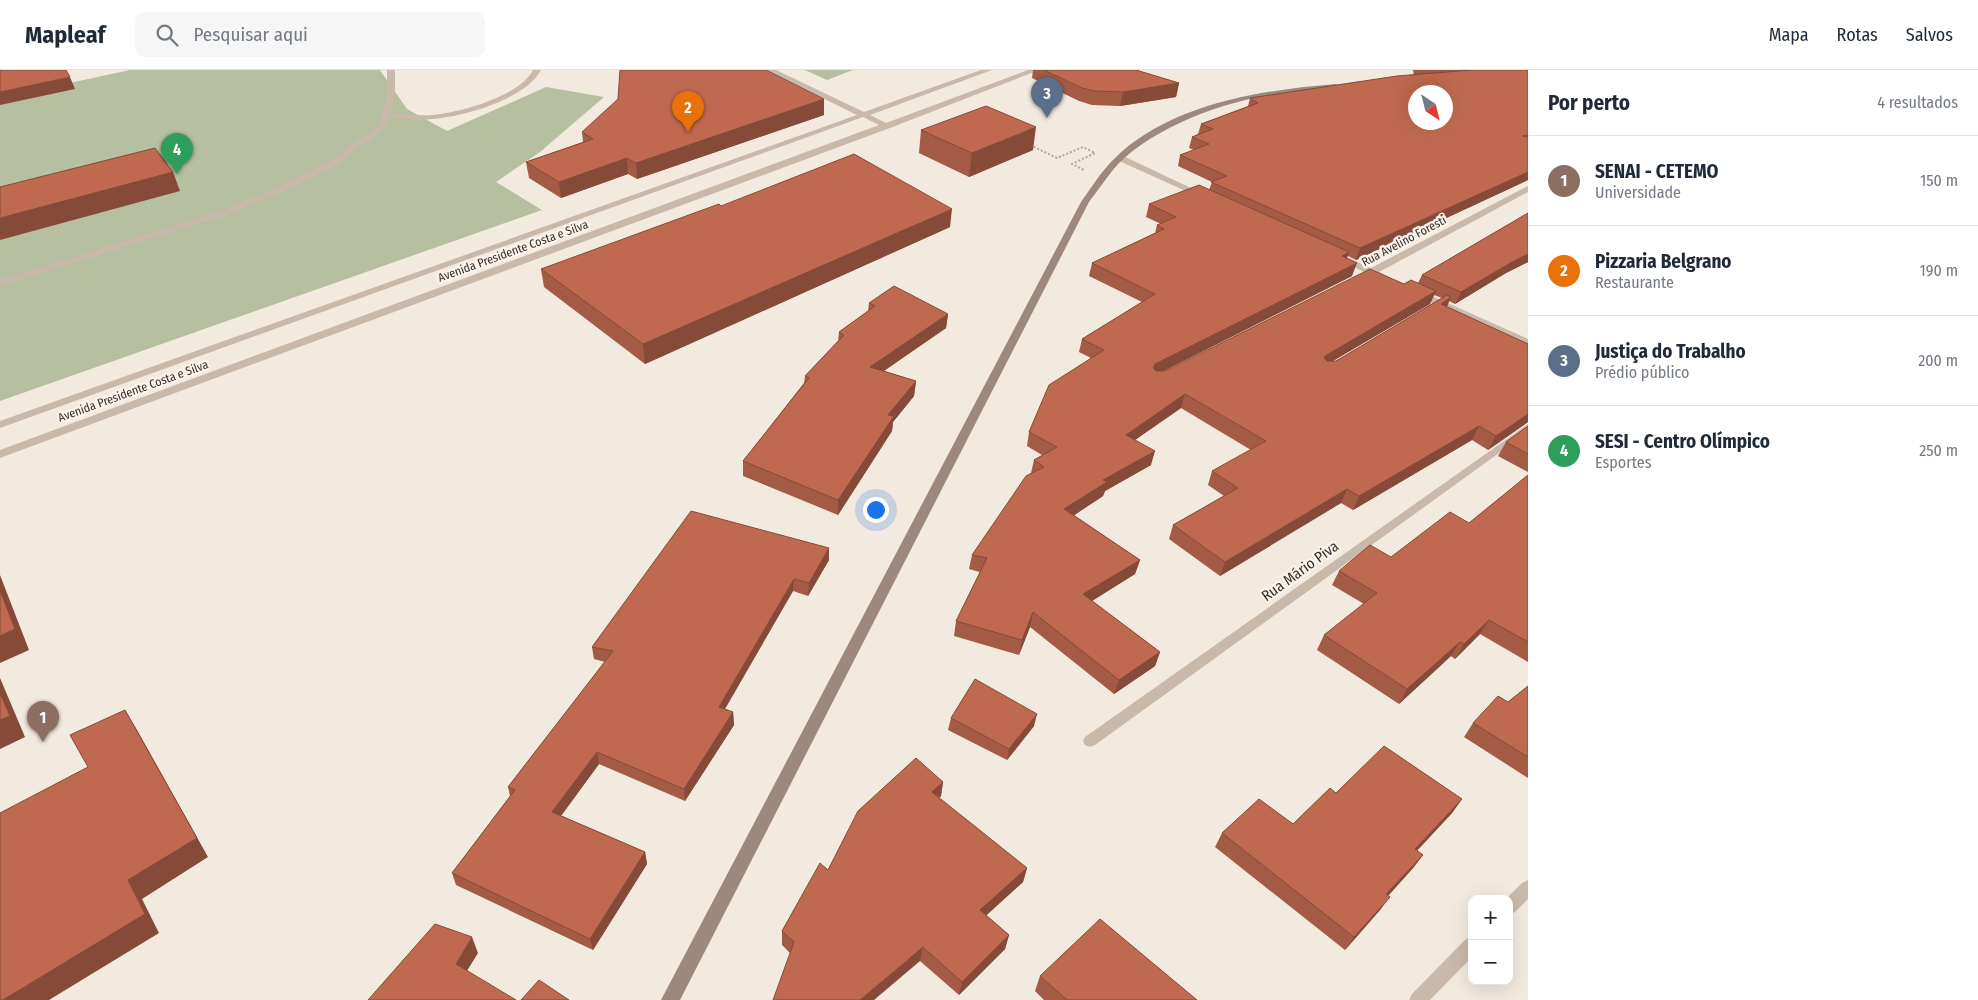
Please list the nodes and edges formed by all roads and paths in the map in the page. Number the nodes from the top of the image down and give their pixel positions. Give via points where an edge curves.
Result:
1 (391, 70) edge
2 (537, 70) edge
3 (770, 70) edge
4 (988, 70) edge
5 (1030, 71) edge
6 (1344, 86) edge
7 (862, 114) junction
8 (386, 115) junction
9 (887, 126) junction
10 (1030, 146) edge
11 (1120, 158) junction
12 (1102, 179) junction
13 (1528, 189) edge
14 (1210, 198) edge
15 (538, 243) junction
16 (1336, 256) edge
17 (1372, 272) junction
18 (1389, 280) edge
19 (1354, 281) edge
20 (0, 283) edge
21 (1406, 288) edge
22 (1528, 343) edge
23 (0, 425) edge
24 (1528, 427) edge
25 (0, 454) edge
26 (1090, 742) dead end
27 (1528, 888) edge
28 (1513, 903) edge
29 (1468, 949) edge
30 (670, 1000) edge
31 (1418, 1000) edge

1 - 8 street via 391,93
2 - 8 street via 533,80 489,103 432,117
3 - 7 street
4 - 7 street, Avenida Presidente Costa e Silva
5 - 9 street, Avenida Presidente Costa e Silva
6 - 11 main road via 1267,93 1212,108 1169,127
7 - 9 street
7 - 15 street, Avenida Presidente Costa e Silva
8 - 20 street via 382,126 333,163 284,188 224,213
9 - 15 street, Avenida Presidente Costa e Silva
10 - 12 path via 1057,158 1083,147 1095,152 1072,164
11 - 12 main road
11 - 14 street
12 - 30 main road via 1085,202
13 - 17 street, Rua Avelino Foresti
15 - 23 street, Avenida Presidente Costa e Silva
15 - 25 street, Avenida Presidente Costa e Silva
16 - 17 street
17 - 18 street
17 - 19 street, Rua Avelino Foresti
21 - 22 street via 1436,306
24 - 26 street, Rua Mário Piva
27 - 28 street
29 - 31 street

